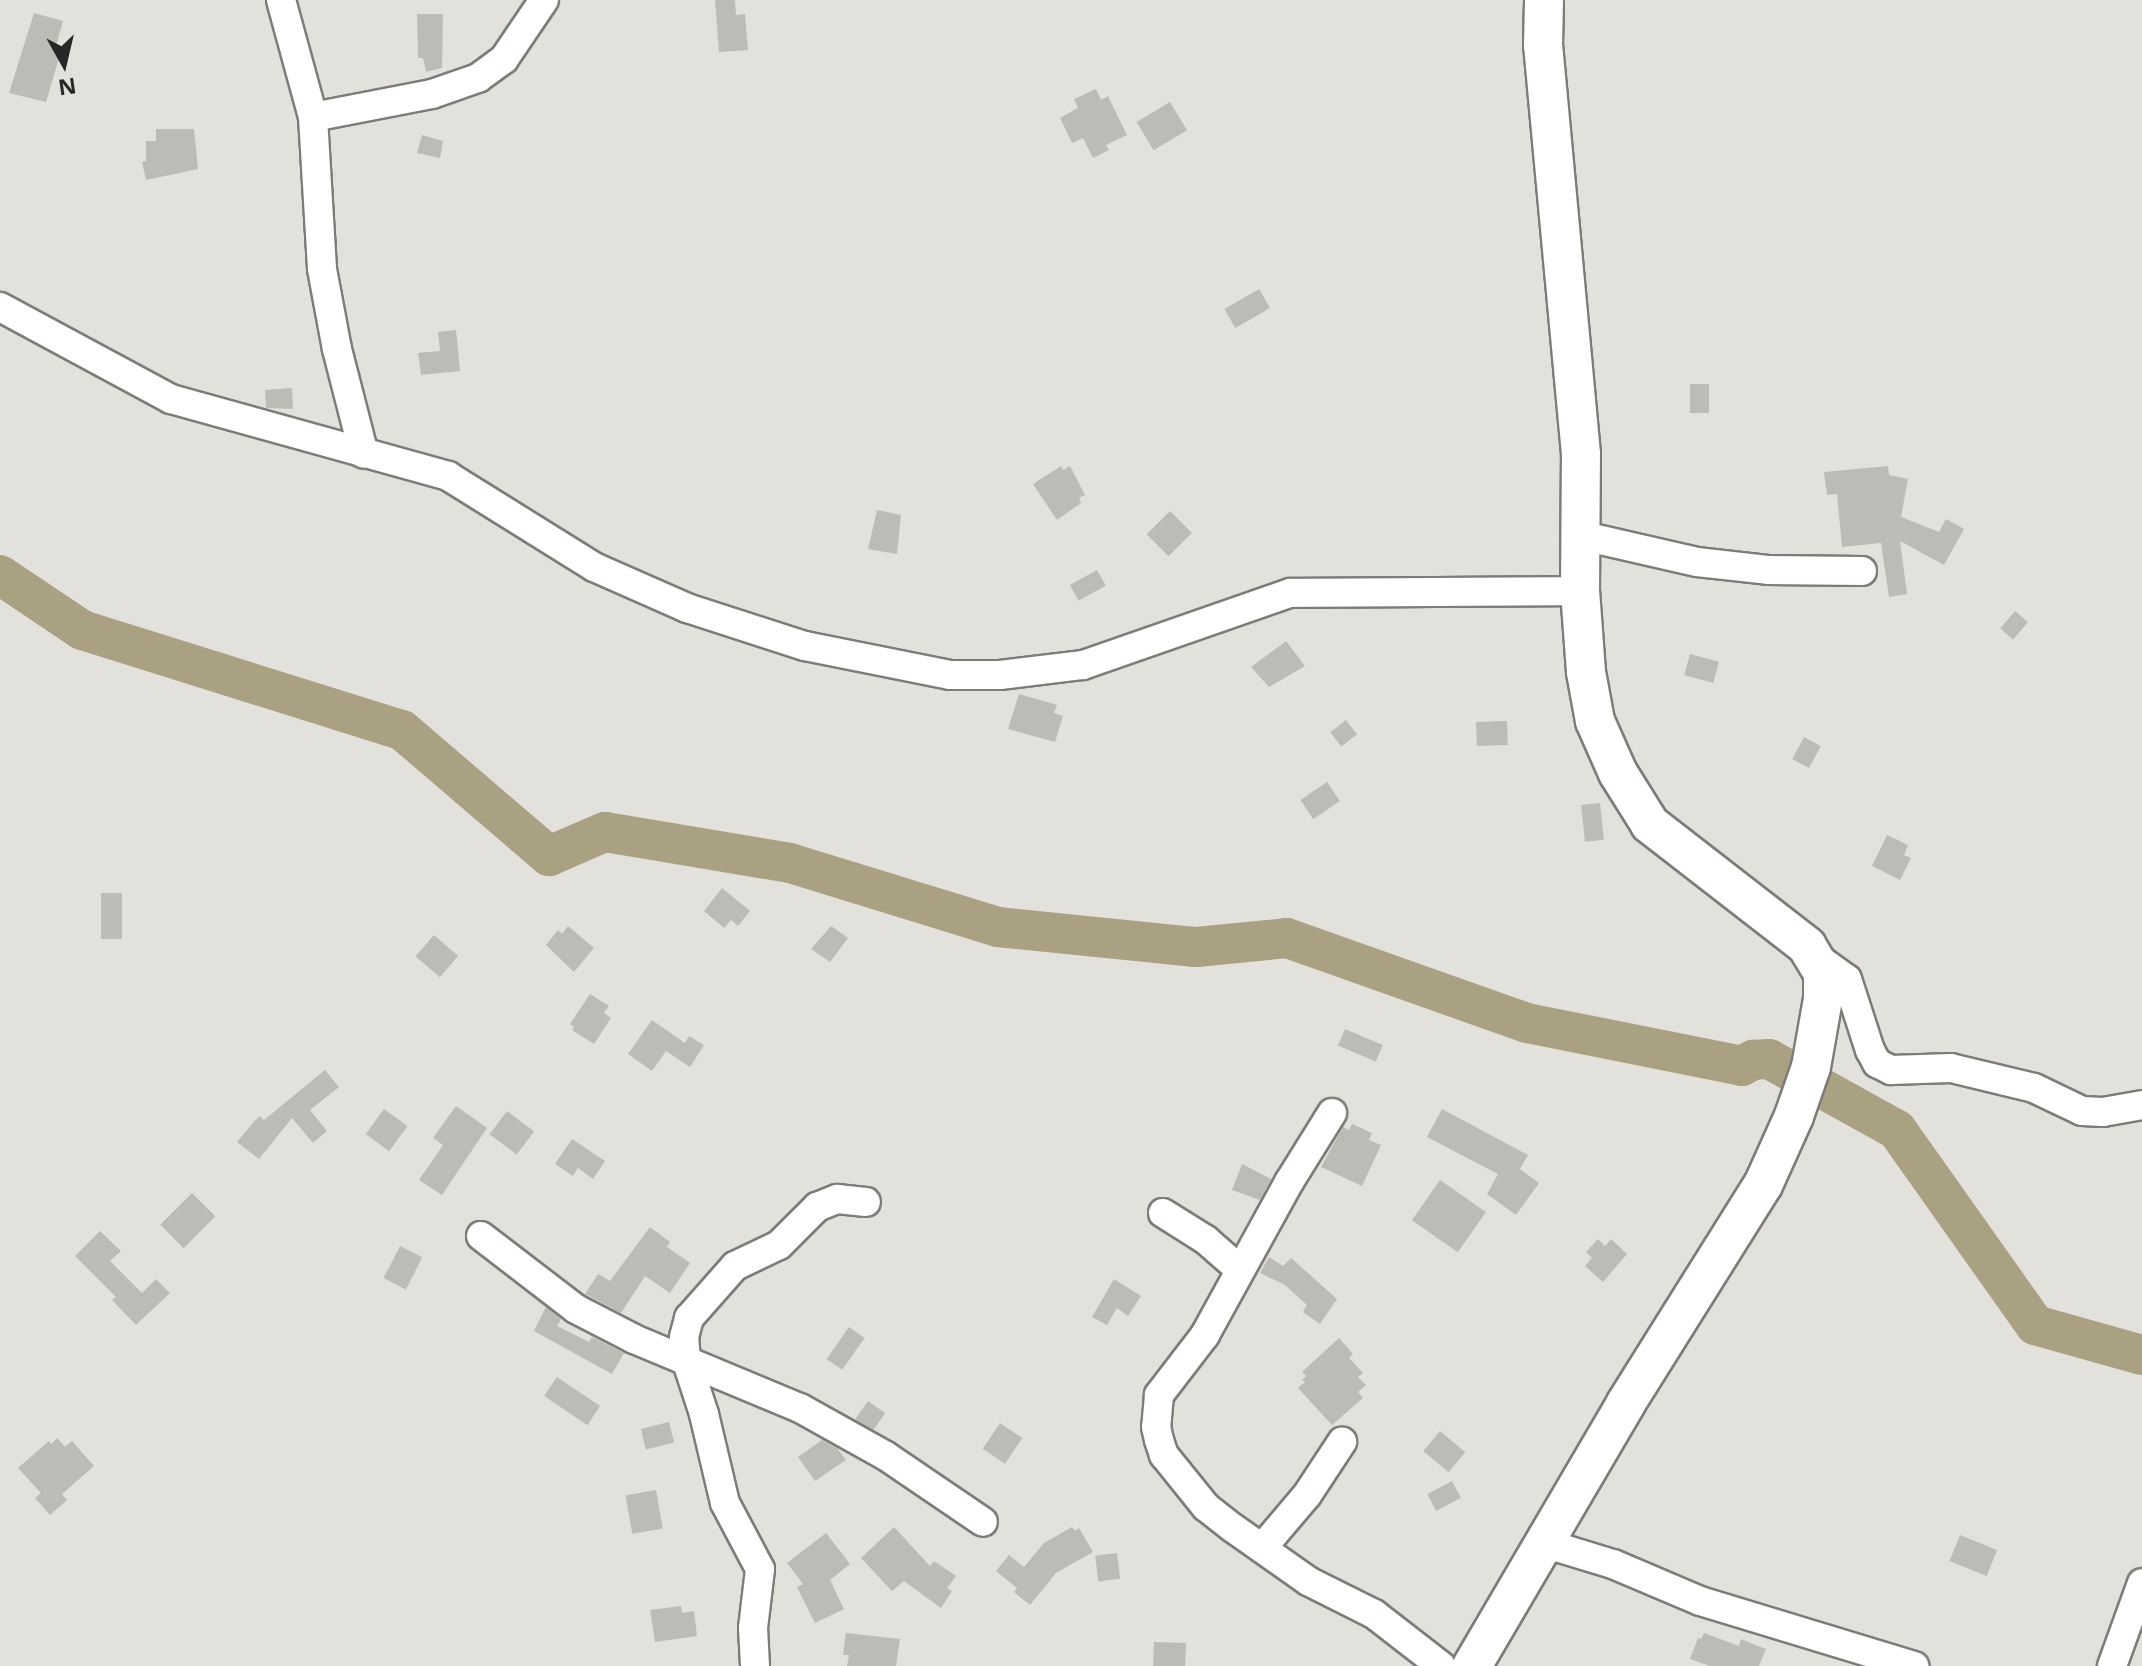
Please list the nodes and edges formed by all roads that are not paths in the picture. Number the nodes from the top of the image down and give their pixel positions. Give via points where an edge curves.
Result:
1 (281, 0) edge
2 (544, 0) edge
3 (1544, 0) edge
4 (313, 117) junction
5 (0, 307) edge
6 (364, 454) junction
7 (1579, 535) junction
8 (1862, 571) dead end
9 (1580, 591) junction
10 (1815, 956) junction
11 (2142, 1105) edge
12 (1332, 1113) dead end
13 (866, 1202) dead end
14 (1163, 1213) dead end
15 (481, 1236) dead end
16 (1239, 1269) junction
17 (686, 1359) junction
18 (1342, 1442) dead end
19 (983, 1522) dead end
20 (1547, 1544) junction
21 (1262, 1548) junction
22 (2142, 1583) edge
23 (1866, 1658) edge
24 (755, 1666) edge
25 (1441, 1666) edge
26 (1472, 1666) edge
27 (1914, 1666) edge
28 (2112, 1666) edge

1 - 4 street
2 - 4 street via 504,59 478,78 432,94
3 - 7 main road via 1543,45 1581,454
4 - 6 street via 322,269
5 - 6 street via 171,399
6 - 9 street via 448,476 594,567 687,608 805,646 960,676 1083,665 1290,593
7 - 8 street via 1697,562 1768,570
7 - 9 main road
9 - 10 main road via 1595,721 1618,773 1650,824
10 - 11 street via 1847,979 1870,1050 1877,1063 1891,1070 1951,1068 2034,1088 2082,1111
10 - 20 main road via 1823,973 1823,999 1811,1067 1763,1185 1634,1390
12 - 16 street
13 - 17 street via 837,1199 817,1207 779,1245 735,1266 689,1318
14 - 16 street
15 - 17 street via 576,1309
16 - 21 street via 1205,1335 1159,1395 1156,1427 1164,1455 1206,1507
17 - 19 street via 800,1408 886,1456
17 - 24 street via 725,1503 760,1569
18 - 21 street
20 - 23 street
20 - 26 main road
21 - 25 street via 1308,1581 1374,1614
22 - 28 street
23 - 27 street

